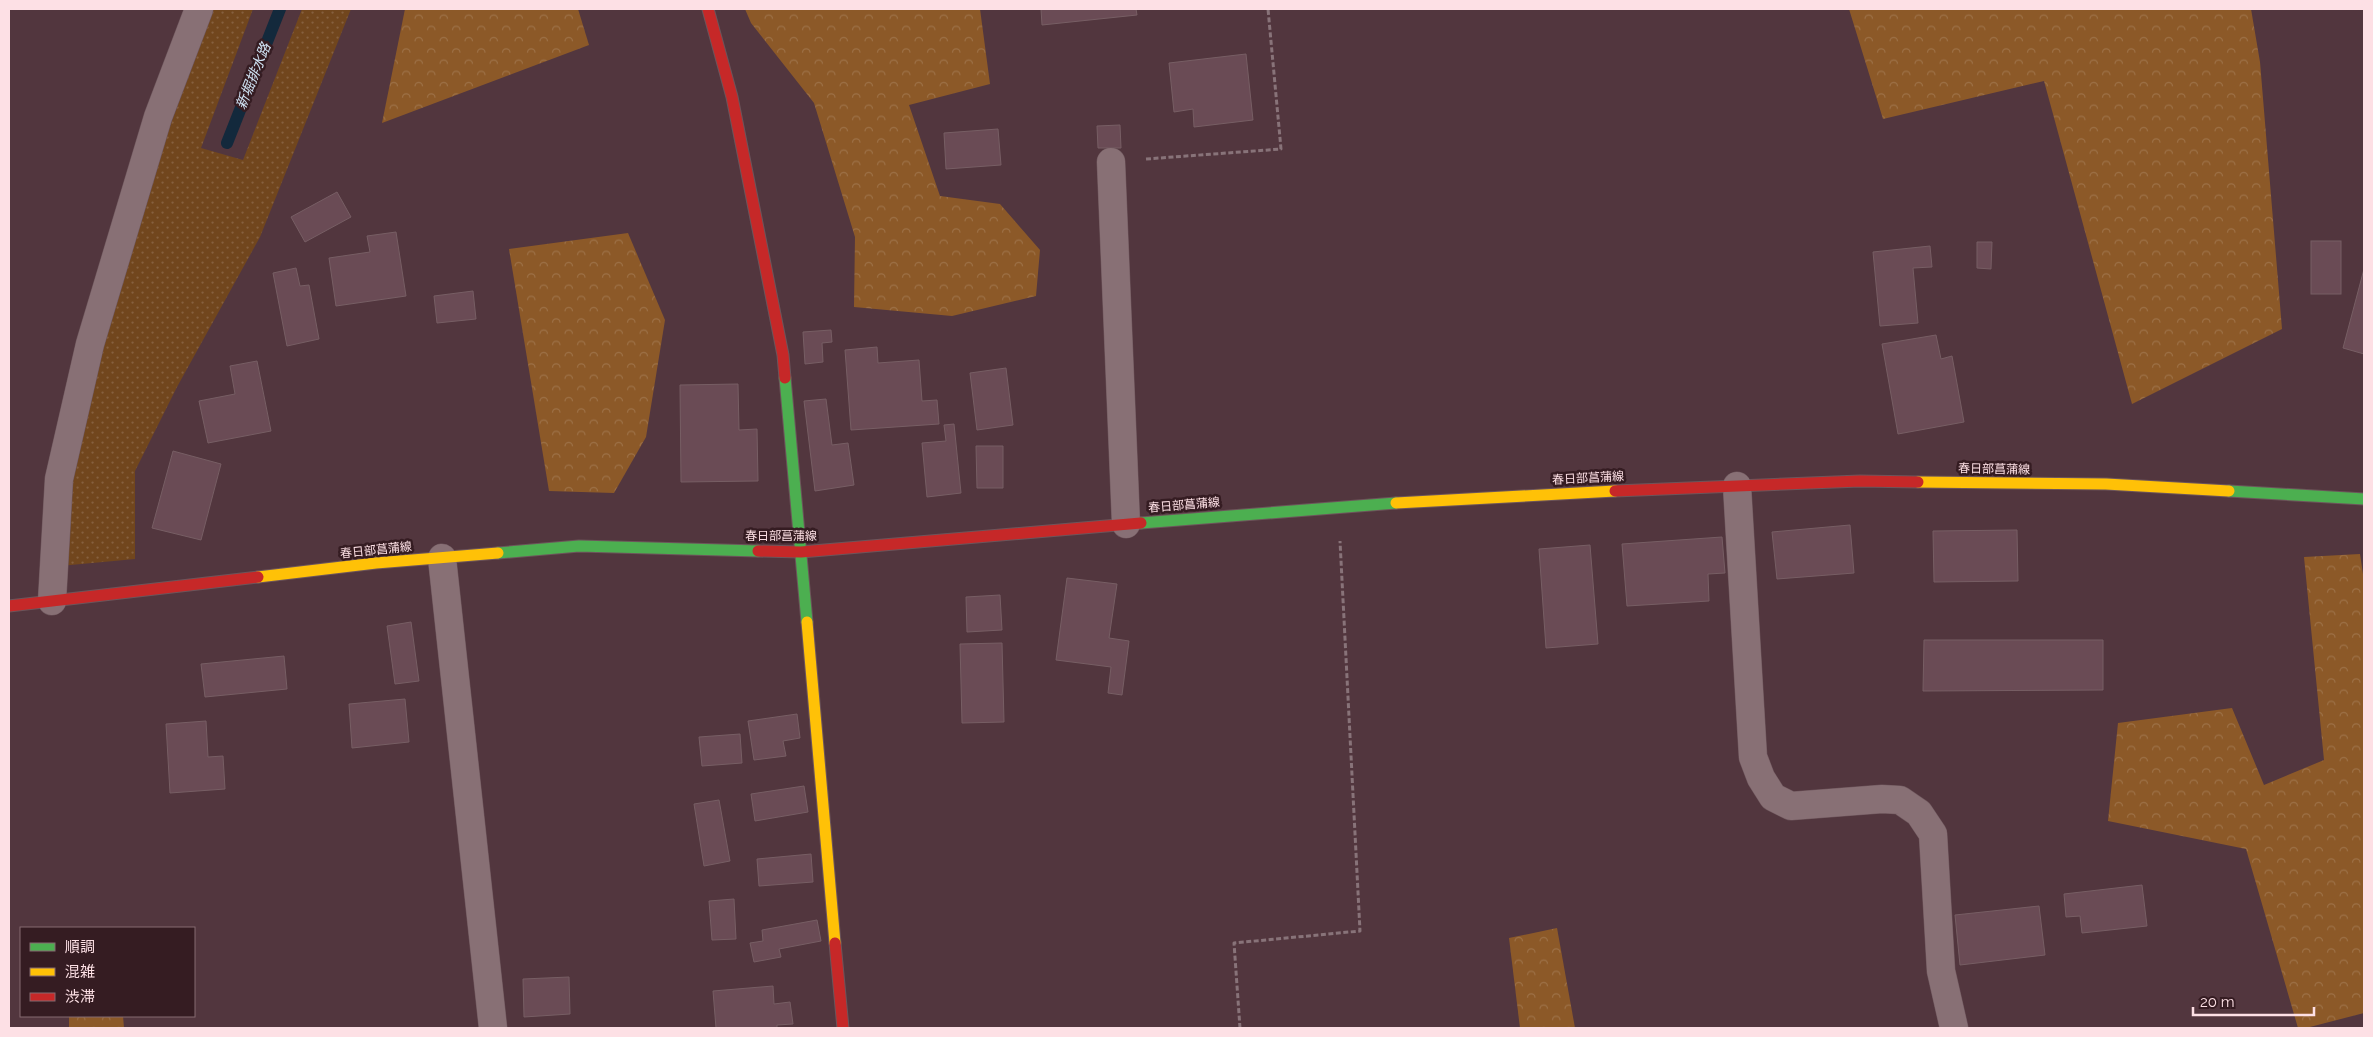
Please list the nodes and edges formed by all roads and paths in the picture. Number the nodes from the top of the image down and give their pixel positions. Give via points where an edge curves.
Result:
1 (199, 9) edge
2 (708, 9) edge
3 (1268, 9) edge
4 (1111, 162) joint
5 (1737, 486) junction
6 (2364, 499) edge
7 (1338, 506) junction
8 (1126, 524) junction
9 (801, 552) junction
10 (442, 558) junction
11 (52, 601) junction
12 (9, 606) edge
13 (493, 1028) edge
14 (843, 1028) edge
15 (1240, 1028) edge
16 (1954, 1028) edge

1 - 11 street via 158,117 90,344 59,479
2 - 9 main road via 732,97 783,356
3 - 4 path via 1281,150
4 - 8 street
5 - 6 main road, 春日部菖蒲線 via 1860,481 2106,484
5 - 7 main road, 春日部菖蒲線
5 - 16 street via 1753,757 1760,778 1773,797 1791,806 1891,799 1900,800 1919,813 1933,834 1941,971
7 - 8 main road, 春日部菖蒲線
7 - 15 path via 1360,931 1234,943
8 - 9 main road, 春日部菖蒲線
9 - 10 main road, 春日部菖蒲線 via 579,546
9 - 14 main road
10 - 11 main road, 春日部菖蒲線
10 - 13 street
11 - 12 main road, 春日部菖蒲線

